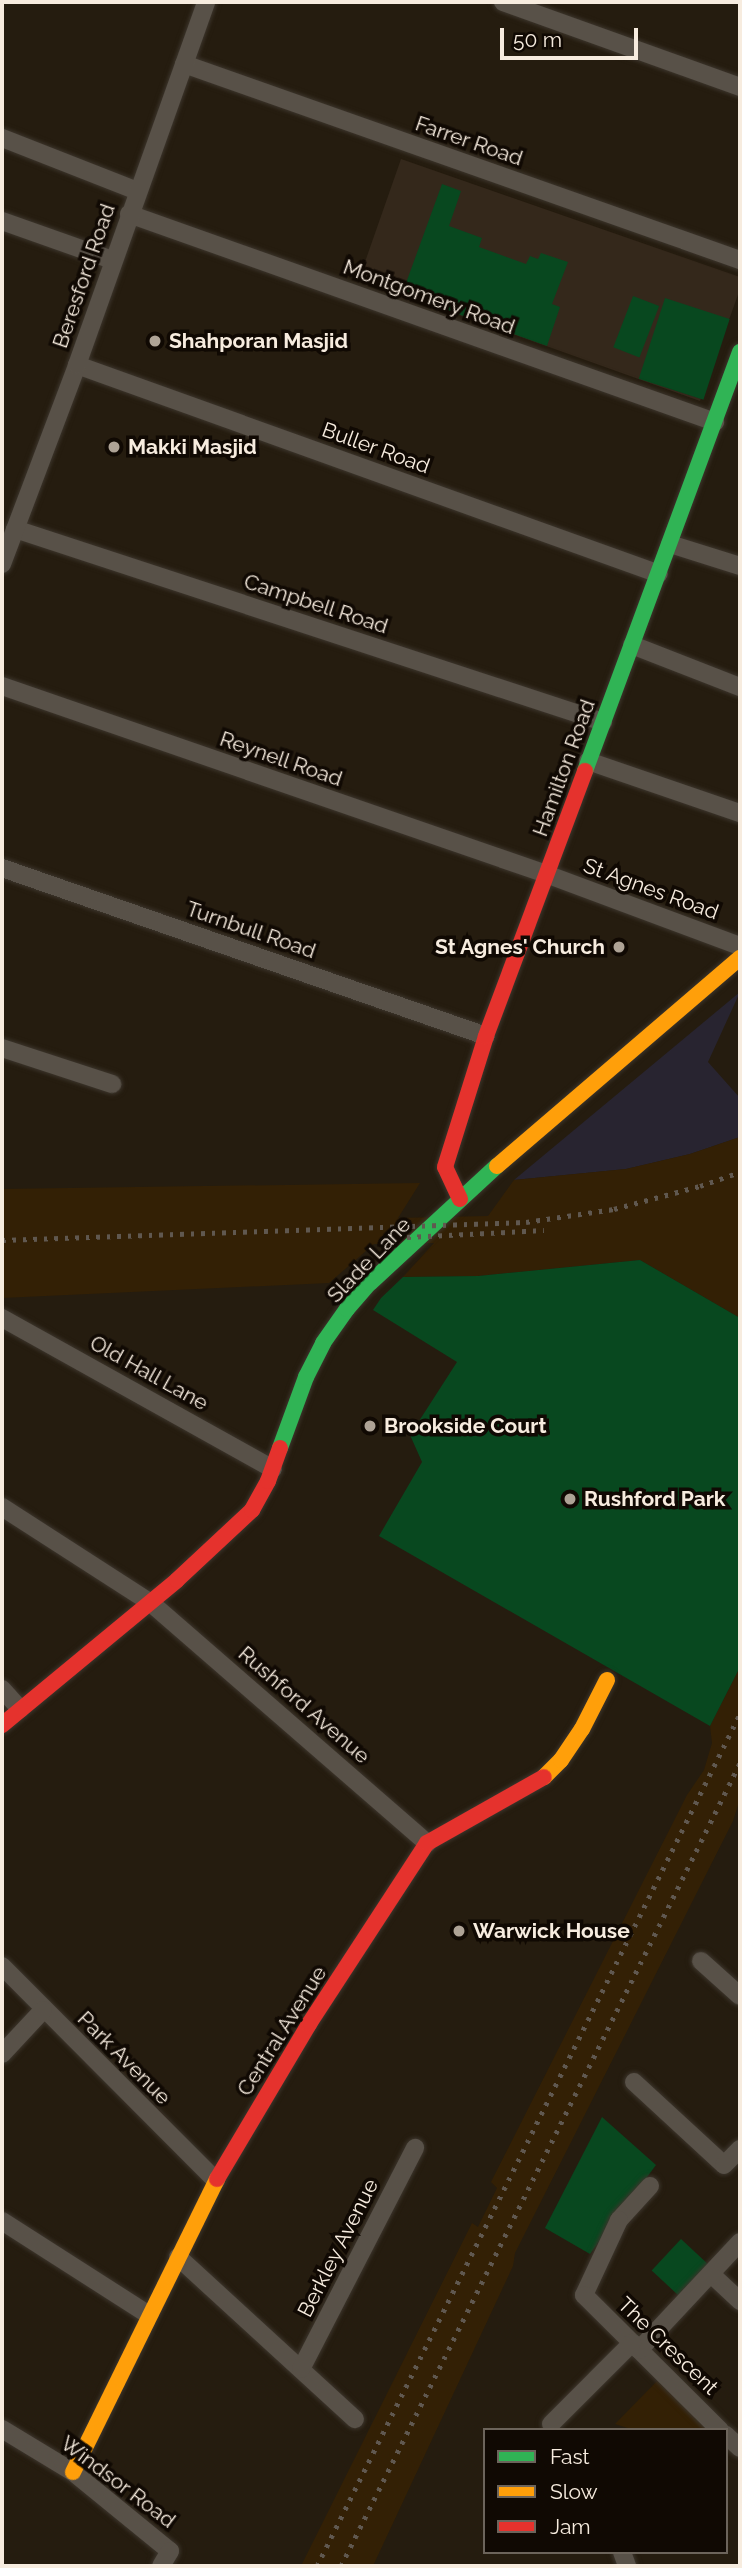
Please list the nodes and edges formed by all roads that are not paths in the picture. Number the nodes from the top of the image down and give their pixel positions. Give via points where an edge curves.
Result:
1 (206, 2) edge
2 (503, 2) edge
3 (184, 64) junction
4 (740, 87) edge
5 (2, 138) edge
6 (137, 191) junction
7 (129, 215) junction
8 (2, 221) edge
9 (112, 260) junction
10 (740, 260) edge
11 (740, 352) edge
12 (77, 365) junction
13 (732, 398) edge
14 (715, 422) junction
15 (15, 528) junction
16 (670, 544) junction
17 (2, 564) edge
18 (740, 566) edge
19 (659, 574) junction
20 (632, 645) junction
21 (2, 686) edge
22 (740, 687) edge
23 (603, 722) junction
24 (589, 761) junction
25 (740, 813) edge
26 (2, 868) edge
27 (546, 874) junction
28 (740, 946) edge
29 (740, 958) edge
30 (486, 1036) junction
31 (2, 1048) edge
32 (112, 1084) dead end
33 (460, 1199) junction
34 (2, 1318) edge
35 (273, 1469) junction
36 (2, 1507) edge
37 (150, 1602) junction
38 (607, 1681) dead end
39 (2, 1689) edge
40 (20, 1709) junction
41 (2, 1725) edge
42 (427, 1843) junction
43 (701, 1961) dead end
44 (2, 1966) edge
45 (740, 1996) edge
46 (43, 2010) junction
47 (2, 2054) edge
48 (634, 2082) dead end
49 (415, 2148) dead end
50 (740, 2149) edge
51 (216, 2181) junction
52 (650, 2186) dead end
53 (2, 2221) edge
54 (740, 2242) edge
55 (178, 2257) junction
56 (711, 2274) junction
57 (740, 2301) edge
58 (149, 2315) junction
59 (636, 2347) junction
60 (301, 2369) junction
61 (355, 2419) dead end
62 (551, 2424) dead end
63 (718, 2428) edge
64 (2, 2429) edge
65 (73, 2472) junction
66 (165, 2558) edge

1 - 3 street, Beresford Road
2 - 4 street
3 - 6 street, Beresford Road
3 - 10 street, Farrer Road
5 - 6 street
6 - 7 street, Beresford Road
7 - 9 street, Beresford Road
7 - 14 street, Montgomery Road
8 - 9 street
9 - 12 street, Beresford Road
11 - 13 street, Hamilton Road
12 - 15 street, Beresford Road
12 - 19 street, Buller Road
13 - 14 street, Hamilton Road
14 - 16 street, Hamilton Road
15 - 17 street, Beresford Road
15 - 23 street, Campbell Road
16 - 18 street
16 - 19 street, Hamilton Road
19 - 20 street, Hamilton Road
20 - 22 street
20 - 23 street, Hamilton Road
21 - 27 street, Reynell Road
23 - 24 street, Hamilton Road
24 - 25 street
24 - 27 street, Hamilton Road
26 - 30 street, Turnbull Road
27 - 28 street, St Agnes Road
27 - 30 street, Hamilton Road
29 - 33 street, Slade Lane
30 - 33 street, Hamilton Road via 445,1167
31 - 32 street
33 - 35 street, Slade Lane via 370,1283 339,1320 306,1377
34 - 35 street, Old Hall Lane
35 - 37 street, Slade Lane via 258,1502 241,1523
36 - 37 street, Rushford Avenue
37 - 40 street, Slade Lane
37 - 42 street, Rushford Avenue
38 - 42 street, Central Avenue via 582,1729 539,1782
39 - 40 street
40 - 41 street, Slade Lane
42 - 51 street, Central Avenue via 309,2024
43 - 45 street
44 - 46 street, Park Avenue
46 - 47 street
46 - 51 street, Park Avenue
48 - 50 street via 724,2165
49 - 60 street, Berkley Avenue
51 - 55 street, Central Avenue
52 - 59 street, The Crescent via 619,2220 584,2295
53 - 58 street
54 - 56 street
55 - 58 street, Central Avenue
55 - 60 street
56 - 57 street
56 - 59 street
58 - 65 street, Central Avenue
59 - 62 street
59 - 63 street, The Crescent
60 - 61 street
64 - 65 street, Windsor Road
65 - 66 street, Windsor Road

